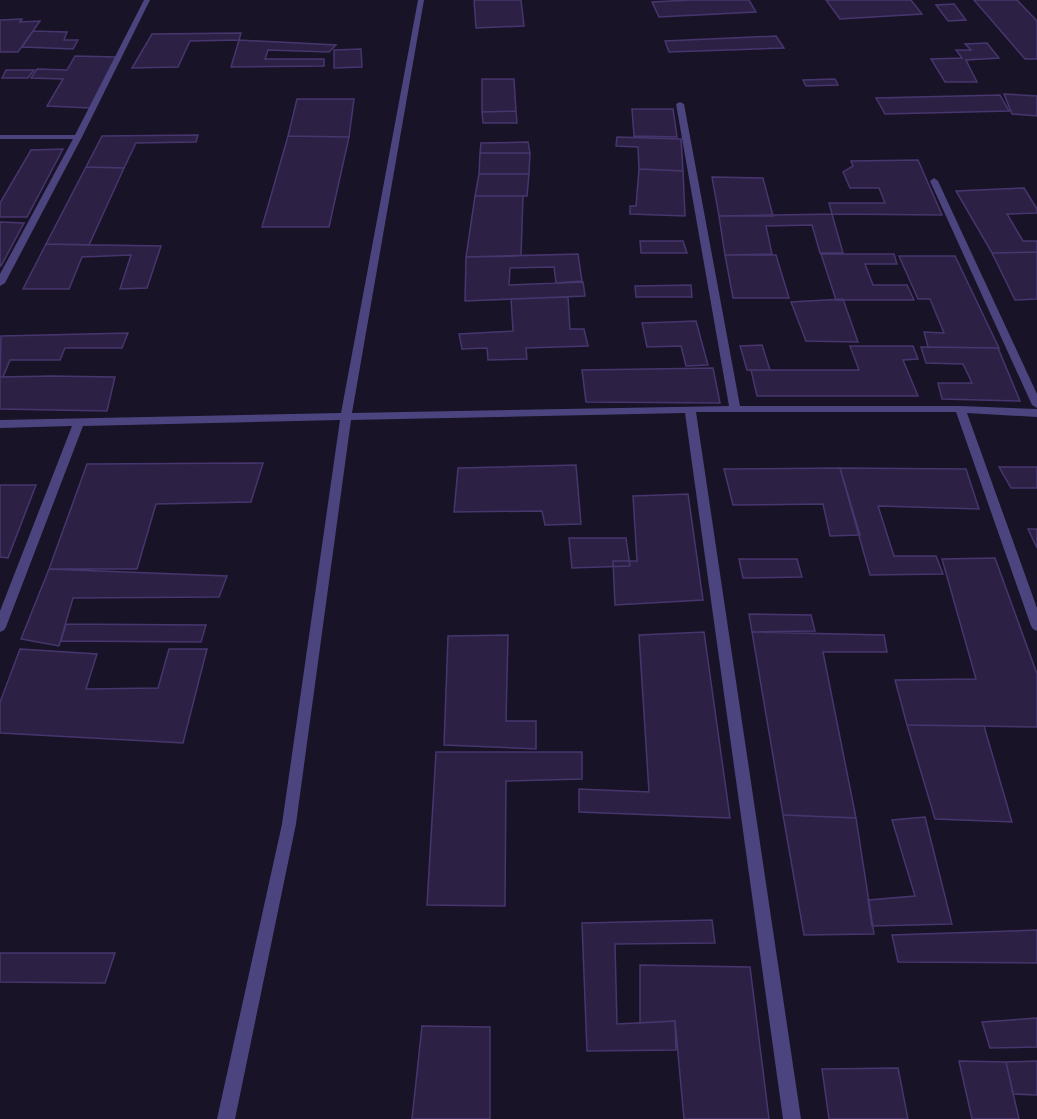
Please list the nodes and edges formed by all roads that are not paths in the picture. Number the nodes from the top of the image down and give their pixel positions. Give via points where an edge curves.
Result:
1 (147, 0) edge
2 (421, 0) edge
3 (680, 104) dead end
4 (0, 137) edge
5 (78, 137) junction
6 (934, 181) dead end
7 (0, 283) edge
8 (1037, 405) edge
9 (690, 409) junction
10 (735, 409) junction
11 (960, 409) junction
12 (1037, 413) edge
13 (346, 416) junction
14 (79, 422) junction
15 (0, 424) edge
16 (1037, 626) edge
17 (0, 627) edge
18 (226, 1119) edge
19 (792, 1119) edge

1 - 5 street
2 - 13 street
3 - 10 street
4 - 5 street
5 - 7 street
6 - 8 street
9 - 10 street
9 - 13 street
9 - 19 street
10 - 11 street
11 - 12 street
11 - 16 street
13 - 14 street
13 - 18 street via 289,824
14 - 15 street
14 - 17 street

